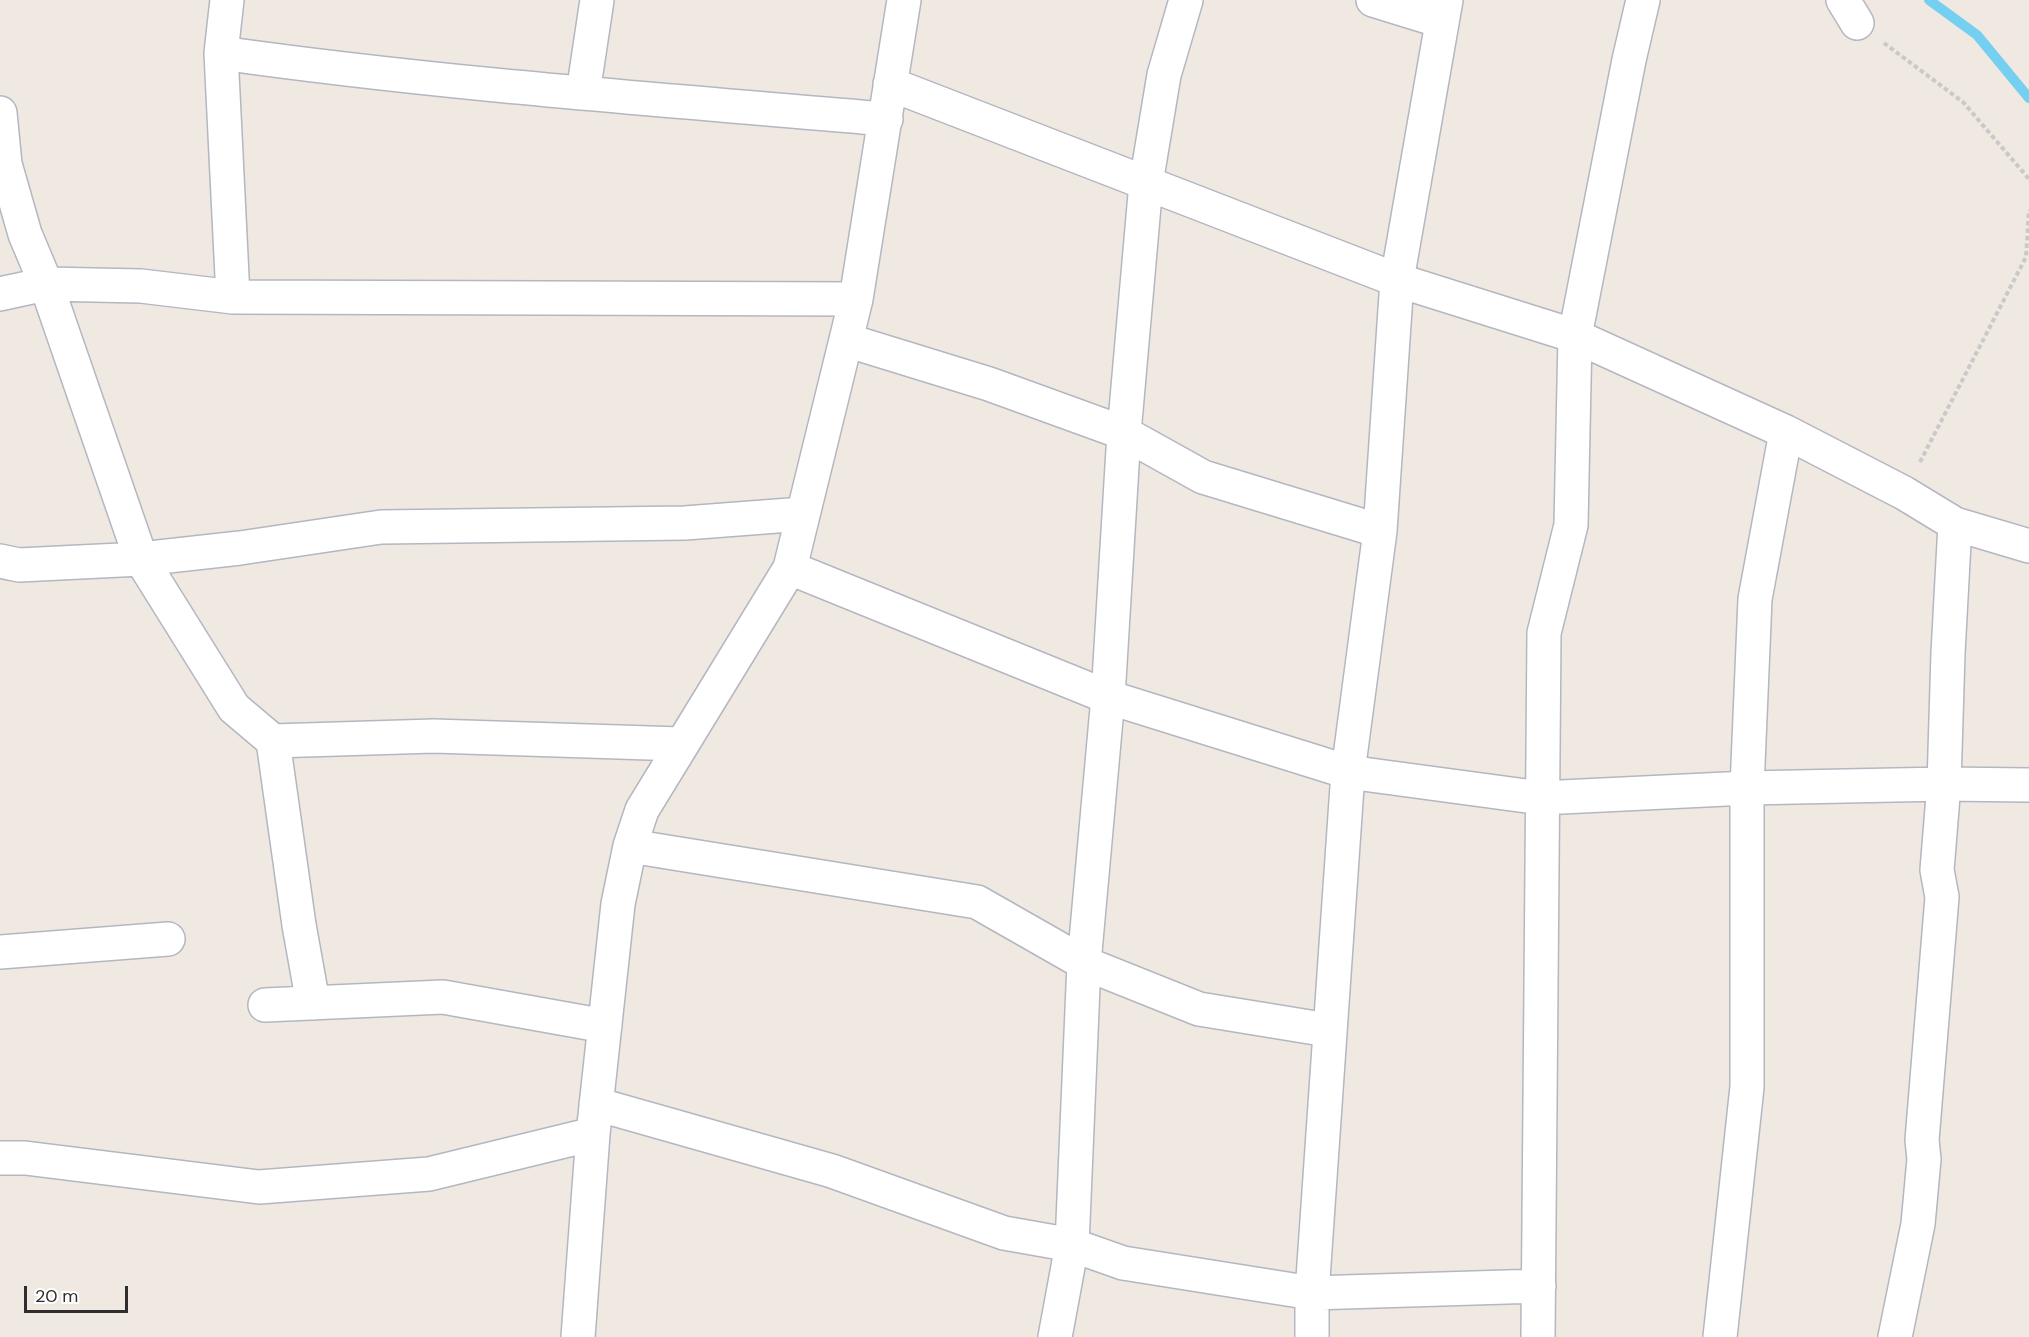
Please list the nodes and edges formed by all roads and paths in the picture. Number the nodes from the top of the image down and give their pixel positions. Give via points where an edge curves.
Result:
1 (227, 0) edge
2 (597, 0) edge
3 (904, 0) edge
4 (1186, 0) edge
5 (1373, 0) edge
6 (1643, 0) edge
7 (1443, 11) edge
8 (1850, 12) edge
9 (220, 53) junction
10 (890, 84) junction
11 (583, 93) junction
12 (0, 113) edge
13 (886, 119) junction
14 (2029, 179) edge
15 (1146, 183) junction
16 (2029, 210) edge
17 (1398, 280) junction
18 (46, 284) junction
19 (0, 294) edge
20 (233, 297) junction
21 (856, 299) junction
22 (1575, 336) junction
23 (846, 340) junction
24 (1786, 432) junction
25 (1124, 433) junction
26 (1904, 494) junction
27 (803, 514) junction
28 (1955, 524) junction
29 (1380, 531) junction
30 (2029, 546) edge
31 (141, 558) junction
32 (0, 561) edge
33 (790, 568) junction
34 (1108, 697) junction
35 (273, 741) junction
36 (681, 744) junction
37 (1348, 771) junction
38 (1944, 784) junction
39 (2029, 785) edge
40 (1747, 788) junction
41 (1541, 798) junction
42 (630, 846) junction
43 (168, 939) dead end
44 (0, 952) edge
45 (1084, 963) junction
46 (313, 1003) junction
47 (265, 1005) dead end
48 (605, 1026) junction
49 (1328, 1030) junction
50 (595, 1119) junction
51 (0, 1158) edge
52 (1072, 1245) junction
53 (1539, 1286) junction
54 (1312, 1293) junction
55 (578, 1337) edge
56 (1055, 1337) edge
57 (1312, 1337) edge
58 (1538, 1337) edge
59 (1720, 1337) edge
60 (1895, 1337) edge

1 - 9 street
2 - 11 street
3 - 10 street
4 - 15 street via 1164,75
5 - 7 street
6 - 22 street
7 - 17 street
8 - 14 path via 1963,102
9 - 11 street via 330,69
9 - 20 street
10 - 13 street
10 - 15 street
11 - 13 street
12 - 18 street via 5,164 25,234
13 - 21 street
15 - 17 street
15 - 25 street
16 - 26 path via 2026,257
17 - 22 street
17 - 29 street
18 - 19 street
18 - 20 street via 141,286
18 - 31 street
20 - 21 street
21 - 23 street
22 - 24 street
22 - 41 street via 1571,525 1544,633
23 - 25 street via 989,384
23 - 27 street
24 - 26 street
24 - 40 street via 1755,599
25 - 29 street via 1203,477
25 - 34 street
26 - 28 street
27 - 31 street via 685,523 381,527
27 - 33 street
28 - 30 street
28 - 38 street
29 - 37 street
31 - 32 street via 19,564
31 - 35 street via 234,708
33 - 34 street
33 - 36 street
34 - 37 street
34 - 45 street
35 - 36 street via 434,735
35 - 46 street
36 - 42 street via 642,810
37 - 41 street
37 - 49 street
38 - 39 street
38 - 40 street
38 - 60 street via 1937,870 1942,897 1922,1140 1924,1159 1918,1224
40 - 41 street
40 - 59 street via 1747,1088
41 - 53 street
42 - 45 street via 977,902
42 - 48 street via 618,904
43 - 44 street
45 - 49 street via 1199,1009
45 - 52 street
46 - 47 street
46 - 48 street via 443,997
48 - 50 street
49 - 54 street
50 - 51 street via 429,1174 259,1187
50 - 52 street via 832,1171 1004,1233
50 - 55 street
52 - 54 street via 1123,1263
52 - 56 street
53 - 54 street
53 - 58 street
54 - 57 street

